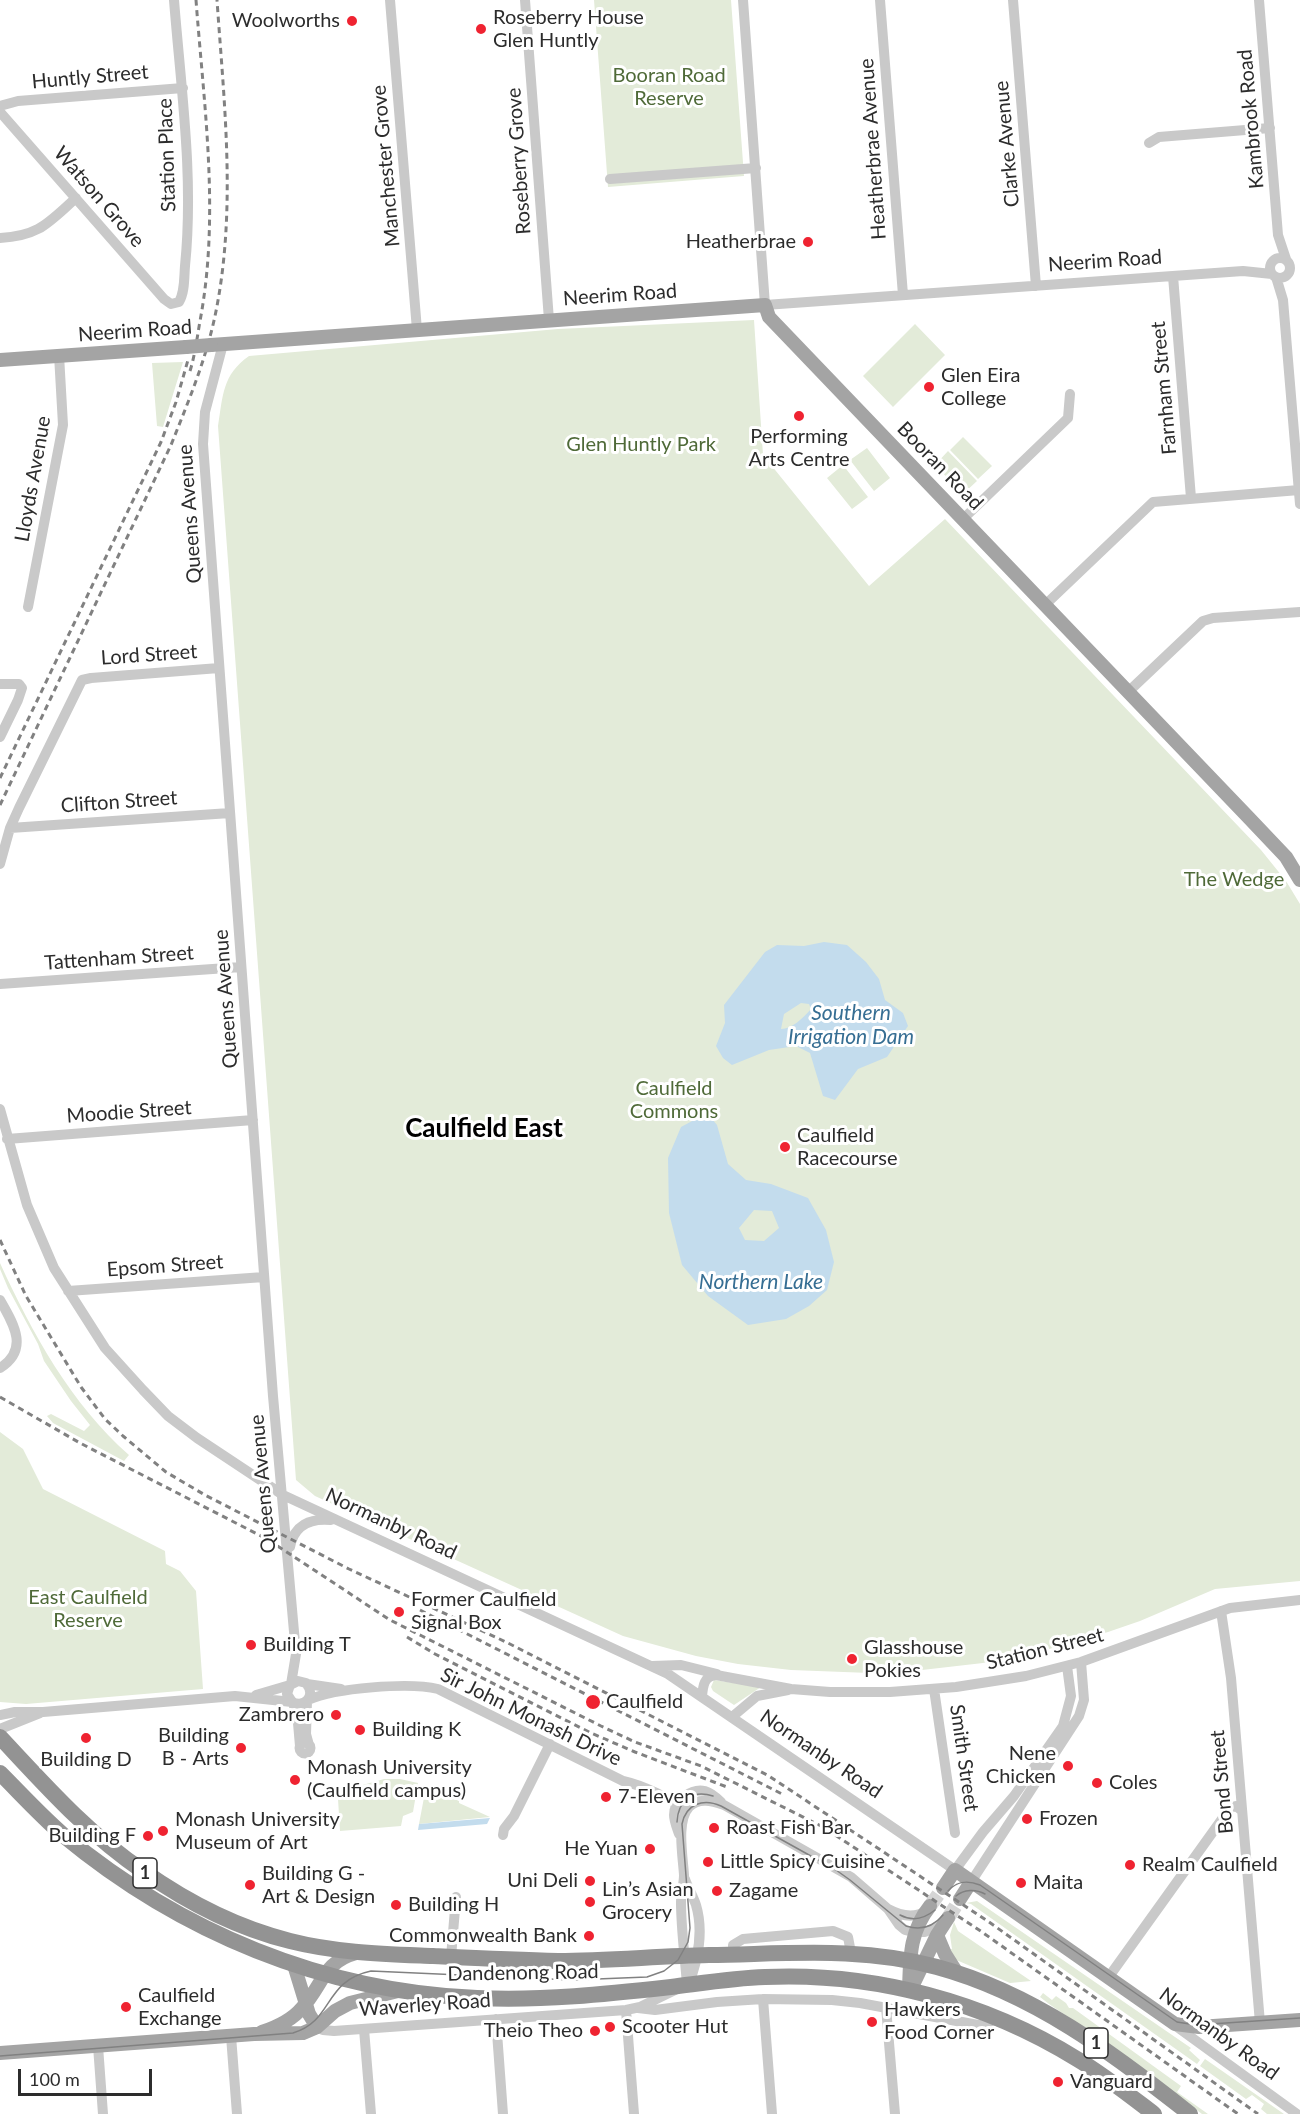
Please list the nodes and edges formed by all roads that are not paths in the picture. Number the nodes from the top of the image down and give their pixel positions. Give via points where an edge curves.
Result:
1 (174, 0) edge
2 (390, 0) edge
3 (525, 0) edge
4 (742, 0) edge
5 (880, 0) edge
6 (1013, 0) edge
7 (1259, 0) edge
8 (183, 88) junction
9 (0, 106) edge
10 (0, 112) edge
11 (1270, 129) junction
12 (1149, 143) dead end
13 (756, 168) junction
14 (610, 179) dead end
15 (76, 198) junction
16 (1278, 235) junction
17 (0, 238) edge
18 (1287, 260) junction
19 (1273, 261) junction
20 (1300, 263) edge
21 (1243, 271) junction
22 (1292, 273) edge
23 (1173, 276) junction
24 (1274, 276) junction
25 (1036, 286) junction
26 (903, 295) junction
27 (1283, 300) junction
28 (172, 304) joint
29 (765, 305) junction
30 (549, 320) junction
31 (417, 330) junction
32 (217, 344) junction
33 (59, 356) junction
34 (0, 360) edge
35 (1070, 394) dead end
36 (1299, 490) edge
37 (1191, 498) junction
38 (1300, 504) edge
39 (963, 519) junction
40 (1045, 605) junction
41 (28, 607) dead end
42 (1300, 612) edge
43 (219, 668) junction
44 (0, 684) edge
45 (1128, 692) junction
46 (0, 737) edge
47 (230, 813) junction
48 (10, 828) junction
49 (0, 864) edge
50 (1300, 875) edge
51 (242, 967) junction
52 (0, 984) edge
53 (0, 1109) edge
54 (253, 1120) junction
55 (7, 1139) junction
56 (264, 1277) junction
57 (68, 1291) junction
58 (0, 1299) edge
59 (0, 1368) edge
60 (283, 1495) junction
61 (337, 1521) junction
62 (288, 1557) junction
63 (1300, 1600) edge
64 (1221, 1611) junction
65 (296, 1653) junction
66 (1081, 1662) junction
67 (652, 1666) junction
68 (1067, 1666) junction
69 (719, 1675) junction
70 (306, 1683) junction
71 (290, 1685) junction
72 (791, 1689) junction
73 (934, 1689) junction
74 (350, 1690) junction
75 (702, 1696) junction
76 (247, 1697) junction
77 (307, 1700) junction
78 (292, 1702) junction
79 (0, 1708) edge
80 (15, 1712) junction
81 (43, 1712) junction
82 (0, 1715) edge
83 (732, 1717) junction
84 (0, 1729) edge
85 (0, 1737) edge
86 (550, 1744) junction
87 (0, 1773) edge
88 (679, 1809) junction
89 (1242, 1811) junction
90 (955, 1833) dead end
91 (503, 1835) dead end
92 (955, 1870) junction
93 (684, 1875) junction
94 (971, 1882) junction
95 (943, 1888) tunnel mouth
96 (456, 1897) dead end
97 (960, 1899) tunnel mouth
98 (929, 1907) joint
99 (888, 1909) junction
100 (943, 1926) junction
101 (915, 1933) junction
102 (358, 1952) junction
103 (733, 1954) junction
104 (692, 1956) junction
105 (451, 1957) junction
106 (917, 1962) junction
107 (294, 1965) junction
108 (957, 1973) junction
109 (324, 1974) junction
110 (746, 1978) junction
111 (1108, 1978) junction
112 (687, 1985) junction
113 (400, 1990) junction
114 (910, 1991) junction
115 (564, 1996) junction
116 (763, 1999) junction
117 (306, 2003) junction
118 (886, 2007) junction
119 (638, 2008) junction
120 (626, 2010) junction
121 (602, 2012) junction
122 (996, 2018) junction
123 (496, 2019) junction
124 (1165, 2019) junction
125 (1300, 2020) edge
126 (1260, 2023) junction
127 (317, 2027) junction
128 (364, 2029) junction
129 (254, 2034) junction
130 (231, 2036) junction
131 (1091, 2040) junction
132 (98, 2046) junction
133 (0, 2053) edge
134 (1078, 2059) junction
135 (1188, 2113) edge
136 (103, 2114) edge
137 (237, 2114) edge
138 (371, 2114) edge
139 (503, 2114) edge
140 (634, 2114) edge
141 (772, 2114) edge
142 (896, 2114) edge
143 (1154, 2114) edge
144 (1297, 2114) edge

1 - 8 street, Station Place
2 - 31 street, Manchester Grove
3 - 30 street, Roseberry Grove
4 - 13 street, Booran Road
5 - 26 street, Heatherbrae Avenue
6 - 25 street, Clarke Avenue
7 - 11 street, Kambrook Road
8 - 9 street, Huntly Street via 18,101
8 - 28 street, Station Place via 188,237 182,295 179,302
10 - 15 street, Watson Grove
11 - 12 street via 1159,137
11 - 16 street, Kambrook Road
13 - 14 street
13 - 29 street, Booran Road
15 - 17 street via 38,230 21,237
15 - 28 street, Watson Grove
16 - 18 street, Kambrook Road
16 - 19 street, Kambrook Road
18 - 19 street
18 - 20 street
18 - 22 street
19 - 21 street, Neerim Road
19 - 24 street via 1270,269
21 - 23 street, Neerim Road
21 - 24 street, Neerim Road
22 - 24 street via 1282,278
22 - 27 street
23 - 25 street, Neerim Road
23 - 37 street, Farnham Street
24 - 27 street
25 - 26 street, Neerim Road
26 - 29 street, Neerim Road
27 - 36 street
29 - 30 main road, Neerim Road
29 - 39 main road, Booran Road via 769,317
30 - 31 main road, Neerim Road
31 - 32 main road, Neerim Road
32 - 33 main road, Neerim Road, bridge
32 - 43 street, Queens Avenue via 203,434
33 - 34 main road, Neerim Road
33 - 41 street, Lloyds Avenue via 64,420
35 - 39 street via 1068,418
36 - 37 street
36 - 38 street
37 - 40 street via 1153,502
39 - 40 main road, Booran Road
40 - 45 main road, Booran Road
42 - 45 street via 1203,621
43 - 47 street, Queens Avenue
43 - 48 street, Lord Street via 82,680
44 - 46 street via 21,685
45 - 50 main road, Booran Road
47 - 48 street, Clifton Street
47 - 51 street, Queens Avenue
48 - 49 street
51 - 52 street, Tattenham Street
51 - 54 street, Queens Avenue
53 - 55 street, Normanby Road
54 - 55 street, Moodie Street
54 - 56 street, Queens Avenue
55 - 57 street, Normanby Road via 35,1226
56 - 57 street, Epsom Street
56 - 60 street, Queens Avenue
57 - 60 street, Normanby Road via 105,1348 168,1416
58 - 59 street via 17,1343 14,1355
60 - 61 street, Normanby Road
60 - 62 street, Queens Avenue
61 - 62 street via 304,1524 292,1538
61 - 67 street, Normanby Road
62 - 65 street, Queens Avenue
63 - 64 street, Station Street
64 - 66 street, Station Street
64 - 89 street, Bond Street
65 - 70 street, Queens Avenue
65 - 71 street, Queens Avenue
66 - 68 street, Station Street
66 - 94 street via 1084,1700 1079,1716
67 - 69 street, Station Street via 681,1665
67 - 75 street, Normanby Road
68 - 73 street, Station Street via 1004,1680
68 - 92 street via 1072,1691 1063,1726
69 - 72 street, Station Street
69 - 75 street via 706,1679
70 - 71 street
70 - 74 street, Sir John Monash Drive
70 - 77 street via 311,1692
71 - 76 street
71 - 78 street via 287,1694
72 - 73 street, Station Street via 858,1693
72 - 83 street, Station Street via 757,1696
73 - 90 street, Smith Street
74 - 77 street, Sir John Monash Drive
74 - 86 street, Sir John Monash Drive via 417,1686 438,1689
75 - 83 street, Normanby Road
76 - 78 street
76 - 81 street
77 - 78 street
77 - 78 street via 304,1745
79 - 80 street
80 - 81 street
80 - 82 street
81 - 84 street
83 - 92 street, Normanby Road
85 - 102 highway, Dandenong Road / 1 via 94,1833 162,1883 255,1930 311,1946
86 - 88 street, Sir John Monash Drive via 634,1790
86 - 91 street
87 - 107 highway, Dandenong Road / 1 via 60,1832 138,1891 213,1933
88 - 93 street
88 - 99 street via 703,1801 724,1804 846,1874
89 - 111 street via 1236,1806 1228,1810
89 - 126 street, Bond Street
92 - 94 main road, Normanby Road
92 - 95 main road
93 - 104 street via 681,1900
93 - 104 street via 697,1910 699,1935
94 - 97 main road
94 - 111 main road, Normanby Road
96 - 105 street
98 - 99 street via 910,1916
98 - 101 main road
99 - 101 street via 900,1927
100 - 101 street
100 - 106 main road
100 - 108 main road via 945,1954
101 - 106 main road
102 - 105 highway, Dandenong Road / 1
102 - 109 main road, Waverley Road via 339,1959
103 - 104 highway, Dandenong Road / 1
103 - 106 highway, Dandenong Road / 1 via 821,1951 850,1945
103 - 110 highway
104 - 105 highway, Dandenong Road / 1 via 559,1961
104 - 112 street
106 - 108 highway, Dandenong Road / 1
106 - 114 main road
107 - 109 highway, Dandenong Road / 1
107 - 117 main road
108 - 131 highway, Dandenong Road / 1 via 1016,1997
109 - 113 highway, Dandenong Road / 1
109 - 117 main road, Waverley Road
110 - 112 highway, Dandenong Road / 1
110 - 114 highway, Dandenong Road / 1 via 824,1977
111 - 124 main road, Normanby Road
112 - 115 highway, Dandenong Road / 1
112 - 119 street, Waverley Road
113 - 115 highway, Dandenong Road / 1 via 477,1998
113 - 127 main road via 350,2003
114 - 122 highway, Dandenong Road / 1
115 - 121 street, Waverley Road
116 - 118 street via 832,2000
116 - 119 street via 655,2010
116 - 141 street
117 - 127 main road
117 - 129 main road, Waverley Road via 286,2022
118 - 122 street via 978,2025
118 - 142 street
119 - 120 street, Waverley Road
120 - 121 street, Waverley Road
120 - 140 street
121 - 123 street, Waverley Road
122 - 134 highway, Dandenong Road / 1
123 - 128 street, Waverley Road
123 - 139 street
124 - 126 main road via 1191,2027
124 - 144 street, Normanby Road
125 - 126 main road
127 - 128 street, Waverley Road via 334,2031
127 - 129 main road, Waverley Road via 303,2033
128 - 138 street
129 - 130 main road, Waverley Road
130 - 132 main road, Waverley Road
130 - 137 street
131 - 134 highway
131 - 135 highway, Dandenong Road / 1
132 - 133 main road, Waverley Road
132 - 136 street
134 - 143 highway, Dandenong Road / 1

